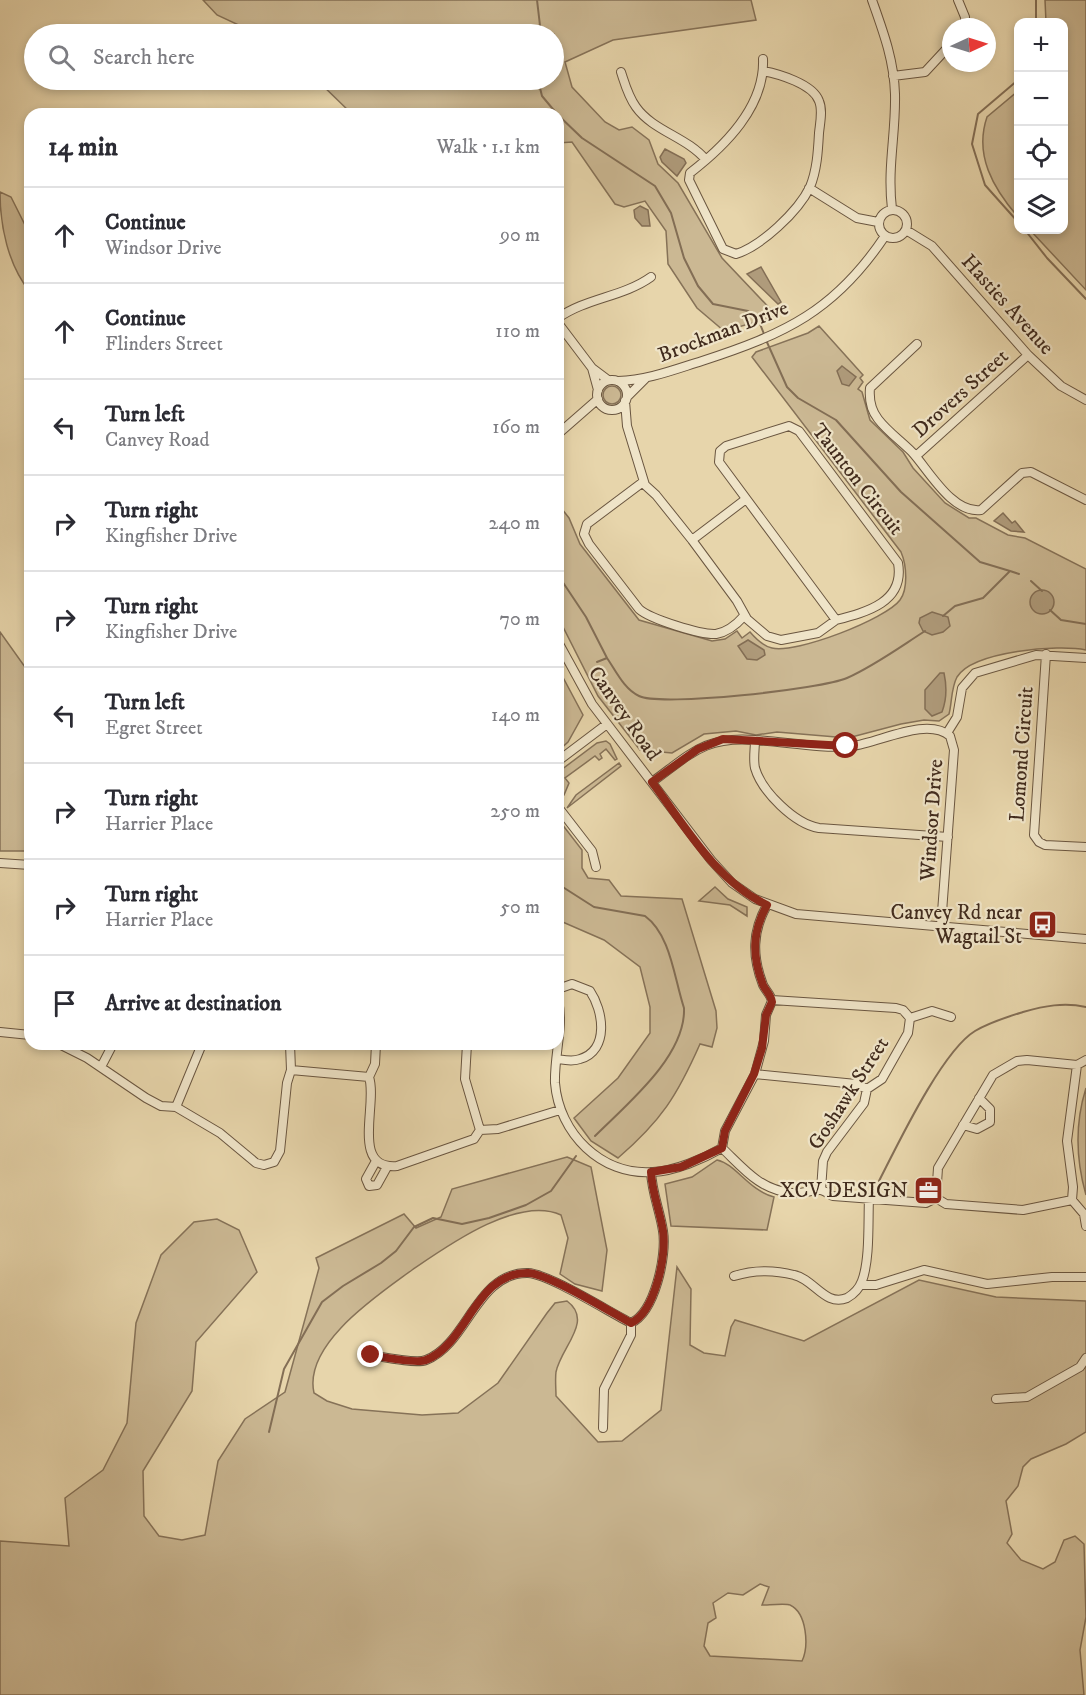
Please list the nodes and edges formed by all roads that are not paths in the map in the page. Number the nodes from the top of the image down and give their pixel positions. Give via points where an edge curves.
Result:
1 (872, 0) edge
2 (958, 0) edge
3 (965, 18) edge
4 (942, 54) edge
5 (763, 59) dead end
6 (764, 71) junction
7 (621, 72) dead end
8 (893, 76) junction
9 (705, 160) junction
10 (809, 188) junction
11 (892, 209) junction
12 (879, 222) junction
13 (906, 230) junction
14 (885, 236) junction
15 (651, 277) dead end
16 (564, 314) edge
17 (564, 331) edge
18 (917, 344) dead end
19 (1028, 355) junction
20 (592, 368) junction
21 (645, 379) junction
22 (608, 380) junction
23 (618, 381) junction
24 (598, 390) junction
25 (598, 399) junction
26 (626, 399) junction
27 (1086, 400) edge
28 (604, 407) junction
29 (614, 410) junction
30 (582, 415) junction
31 (627, 426) junction
32 (564, 429) edge
33 (916, 456) junction
34 (643, 482) junction
35 (746, 499) junction
36 (1086, 501) edge
37 (692, 540) junction
38 (744, 616) junction
39 (836, 620) junction
40 (564, 653) edge
41 (1046, 654) junction
42 (1086, 658) edge
43 (607, 724) junction
44 (947, 733) junction
45 (755, 740) junction
46 (564, 756) edge
47 (652, 782) junction
48 (564, 815) edge
49 (948, 837) junction
50 (1086, 847) edge
51 (0, 863) edge
52 (24, 865) edge
53 (596, 867) dead end
54 (767, 905) junction
55 (941, 926) junction
56 (1086, 939) edge
57 (564, 987) edge
58 (772, 1000) junction
59 (951, 1017) dead end
60 (910, 1018) junction
61 (0, 1032) edge
62 (24, 1034) edge
63 (70, 1050) edge
64 (110, 1050) edge
65 (200, 1050) edge
66 (290, 1050) edge
67 (376, 1050) edge
68 (467, 1050) edge
69 (557, 1050) edge
70 (557, 1059) junction
71 (1086, 1060) edge
72 (1077, 1065) junction
73 (101, 1067) junction
74 (291, 1070) junction
75 (754, 1074) junction
76 (369, 1077) junction
77 (867, 1089) junction
78 (979, 1098) junction
79 (176, 1107) junction
80 (560, 1110) junction
81 (963, 1125) junction
82 (480, 1130) junction
83 (722, 1148) junction
84 (374, 1157) junction
85 (387, 1167) junction
86 (651, 1172) junction
87 (821, 1190) junction
88 (869, 1198) junction
89 (936, 1198) junction
90 (1072, 1200) junction
91 (1086, 1227) edge
92 (734, 1276) dead end
93 (1086, 1277) edge
94 (861, 1285) junction
95 (631, 1323) junction
96 (371, 1355) dead end
97 (1086, 1358) edge
98 (996, 1399) dead end
99 (603, 1428) dead end

1 - 8 street via 889,46
2 - 3 street
4 - 8 street via 925,72
5 - 6 street
6 - 9 street via 737,129
6 - 10 street via 811,90 819,100 817,163
7 - 9 street via 629,96 646,118 693,147
8 - 11 street via 895,107 888,171
9 - 10 street via 690,173 688,180 723,249 731,254 770,235
10 - 12 street via 857,218
11 - 12 street via 883,213
11 - 13 street via 904,215
12 - 14 street
13 - 14 street via 895,238
13 - 19 street, Hasties Avenue via 932,246
14 - 21 street, Brockman Drive via 848,286 818,310 781,332
15 - 16 street via 633,289
17 - 20 street
18 - 33 street via 870,388 877,418
19 - 27 street, Hasties Avenue via 1061,386
19 - 33 street, Drovers Street
20 - 22 street
20 - 24 street
21 - 23 street, Brockman Drive
21 - 26 street, Brockman Drive
22 - 23 street
22 - 24 street
23 - 26 street via 625,387
24 - 25 street
25 - 28 street
25 - 30 street
26 - 29 street
26 - 31 street, Taunton Circuit
28 - 29 street
28 - 30 street
29 - 31 street, Taunton Circuit
30 - 32 street
31 - 34 street, Taunton Circuit
33 - 36 street via 948,496 973,510 984,507 1027,472 1036,473
34 - 37 street, Taunton Circuit
34 - 38 street via 588,524 584,534 589,544 639,609 650,616 712,634 726,630
35 - 37 street
35 - 39 street, Taunton Circuit
35 - 39 street, Taunton Circuit via 720,464 722,450 781,427 796,428 894,554 898,566 897,587 890,598
37 - 38 street, Taunton Circuit via 739,603
38 - 39 street, Taunton Circuit via 767,636 781,640 818,633
40 - 43 street, Canvey Road
41 - 42 street, Lomond Circuit
41 - 44 street, Lomond Circuit via 1023,657 972,675 960,692 957,717
41 - 50 street, Lomond Circuit via 1034,834 1045,844
43 - 46 street
43 - 47 street, Canvey Road
44 - 45 street, Windsor Drive via 915,730 846,746
44 - 49 street, Windsor Drive via 954,744
45 - 47 street, Windsor Drive via 728,738 707,744
45 - 49 street via 756,771 786,811 800,822 819,828
47 - 54 street, Canvey Road via 722,873
48 - 53 street via 592,851
49 - 55 street, Windsor Drive
51 - 52 street
54 - 55 street, Canvey Road via 811,917
54 - 58 street via 756,928 754,947 763,983
55 - 56 street, Canvey Road
57 - 70 street via 572,984 590,991 602,1024 598,1041 588,1056 574,1061
58 - 60 street via 896,1008
58 - 75 street
59 - 60 street via 932,1011
60 - 77 street, Goshawk Street via 908,1033 882,1079
61 - 62 street
63 - 73 street
64 - 73 street
65 - 79 street
66 - 74 street
67 - 76 street
68 - 82 street via 465,1078
69 - 70 street
70 - 80 street via 555,1082
71 - 72 street
72 - 78 street via 1017,1061 993,1075
72 - 90 street via 1067,1141
73 - 79 street via 146,1098 164,1107
74 - 76 street
74 - 79 street via 280,1151 271,1164 256,1163 224,1135
75 - 77 street via 856,1084
75 - 83 street via 725,1131
76 - 84 street via 373,1091 368,1140
77 - 87 street, Goshawk Street via 864,1103 827,1152
78 - 81 street
78 - 81 street via 990,1109 990,1122 977,1129
80 - 82 street via 498,1129
80 - 86 street via 574,1135 594,1155 620,1168
81 - 89 street via 938,1168
82 - 85 street via 474,1139
83 - 86 street via 681,1167
83 - 87 street via 766,1187 805,1194
84 - 85 street
84 - 85 street via 366,1179 369,1186 378,1183
86 - 95 street via 652,1193 663,1232 662,1256 650,1301 640,1319
87 - 88 street via 833,1196
88 - 89 street via 926,1203
88 - 94 street
89 - 90 street via 946,1204 1023,1210
90 - 91 street via 1084,1214
92 - 94 street via 750,1271 796,1275 829,1298 839,1300
93 - 94 street via 987,1284 924,1270 876,1286
95 - 96 street via 528,1273 492,1286 444,1349 424,1361
95 - 99 street via 631,1335 604,1389
97 - 98 street via 1080,1367 1027,1397

